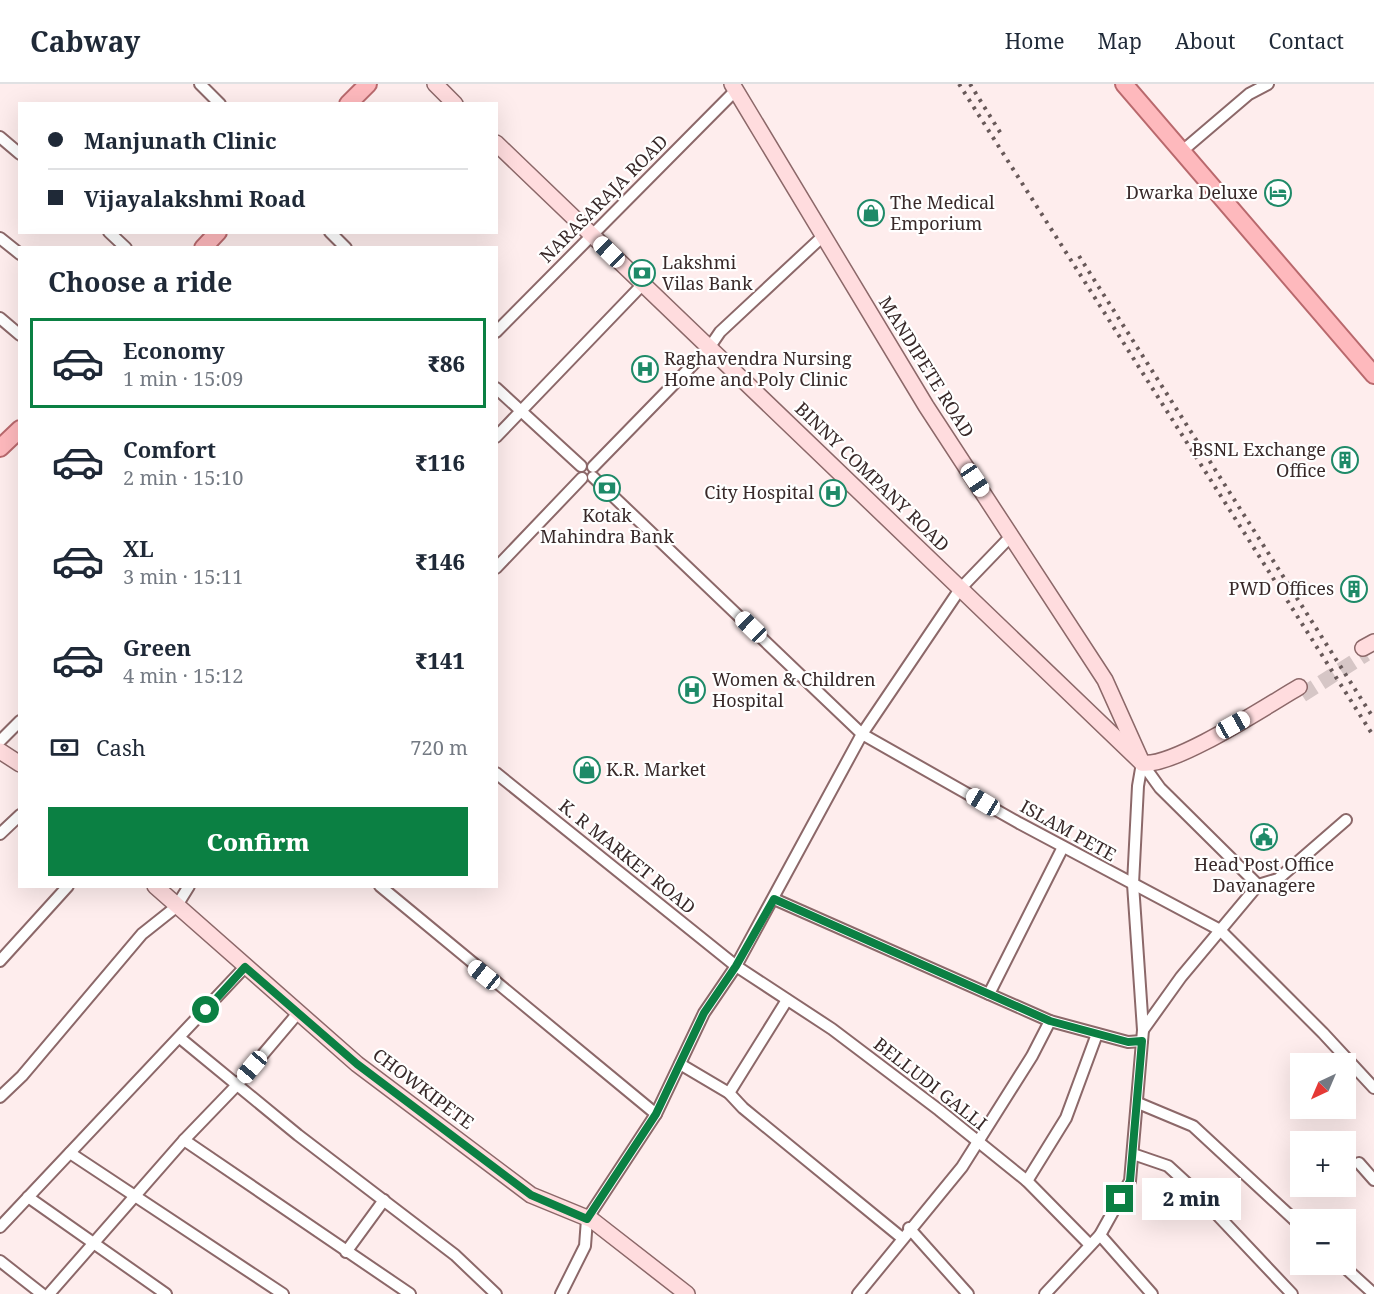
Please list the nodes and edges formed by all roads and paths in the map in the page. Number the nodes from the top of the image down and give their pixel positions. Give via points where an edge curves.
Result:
1 (200, 84) edge
2 (368, 84) edge
3 (435, 84) edge
4 (1124, 84) edge
5 (1268, 84) edge
6 (734, 87) edge
7 (218, 102) edge
8 (350, 102) edge
9 (453, 102) edge
10 (0, 137) edge
11 (498, 146) edge
12 (18, 152) edge
13 (1181, 152) junction
14 (111, 234) edge
15 (216, 234) edge
16 (332, 234) edge
17 (592, 235) junction
18 (822, 237) junction
19 (0, 238) edge
20 (124, 246) edge
21 (204, 246) edge
22 (344, 246) edge
23 (18, 252) edge
24 (643, 284) junction
25 (0, 318) edge
26 (498, 330) edge
27 (18, 332) edge
28 (709, 348) junction
29 (1374, 375) edge
30 (498, 390) edge
31 (522, 411) junction
32 (18, 431) edge
33 (498, 436) edge
34 (0, 448) edge
35 (587, 472) junction
36 (1012, 535) junction
37 (498, 566) edge
38 (960, 589) junction
39 (1300, 691) tunnel mouth
40 (18, 723) edge
41 (862, 734) junction
42 (0, 741) edge
43 (0, 751) edge
44 (18, 763) edge
45 (1144, 767) junction
46 (498, 775) edge
47 (18, 817) edge
48 (1346, 820) dead end
49 (0, 834) edge
50 (1063, 847) junction
51 (1133, 884) junction
52 (1258, 885) junction
53 (66, 888) edge
54 (156, 888) edge
55 (188, 888) edge
56 (382, 888) edge
57 (774, 899) junction
58 (176, 907) junction
59 (1220, 930) junction
60 (0, 961) edge
61 (736, 966) junction
62 (245, 967) junction
63 (989, 994) junction
64 (787, 1000) junction
65 (298, 1013) junction
66 (1050, 1021) junction
67 (1097, 1034) junction
68 (1142, 1035) junction
69 (180, 1038) junction
70 (680, 1064) junction
71 (237, 1084) junction
72 (1374, 1088) edge
73 (729, 1093) junction
74 (0, 1097) edge
75 (1138, 1103) junction
76 (656, 1114) junction
77 (184, 1140) junction
78 (978, 1142) junction
79 (70, 1153) junction
80 (1133, 1154) junction
81 (1359, 1163) dead end
82 (1374, 1180) edge
83 (1027, 1181) junction
84 (28, 1197) junction
85 (137, 1197) junction
86 (384, 1200) junction
87 (1290, 1216) edge
88 (587, 1219) junction
89 (0, 1227) edge
90 (909, 1228) junction
91 (1100, 1235) junction
92 (902, 1238) junction
93 (93, 1244) junction
94 (1090, 1245) junction
95 (346, 1252) junction
96 (0, 1261) edge
97 (1353, 1275) edge
98 (277, 1292) edge
99 (42, 1294) edge
100 (50, 1294) edge
101 (166, 1294) edge
102 (410, 1294) edge
103 (496, 1294) edge
104 (561, 1294) edge
105 (687, 1294) edge
106 (858, 1294) edge
107 (968, 1294) edge
108 (1045, 1294) edge
109 (1152, 1294) edge
110 (1292, 1294) edge
111 (1374, 1294) edge

1 - 7 street
2 - 8 main road
3 - 9 main road
4 - 13 main road
5 - 13 street via 1249,94
6 - 17 street, NARASARAJA ROAD
6 - 18 main road, MANDIPETE ROAD
10 - 12 street
11 - 17 main road, BINNY COMPANY ROAD
13 - 29 main road
14 - 20 street
15 - 21 main road
16 - 22 street
17 - 24 main road, BINNY COMPANY ROAD
17 - 26 street, NARASARAJA ROAD
18 - 28 street via 720,332
18 - 36 main road, MANDIPETE ROAD via 926,406
19 - 23 street
24 - 28 main road, BINNY COMPANY ROAD
24 - 31 street
25 - 27 street
28 - 35 street
28 - 38 main road, BINNY COMPANY ROAD
30 - 31 street, ISLAM PETE
31 - 33 street
31 - 35 street, ISLAM PETE
32 - 34 main road
35 - 37 street
35 - 41 street, ISLAM PETE
36 - 38 street
36 - 45 main road, MANDIPETE ROAD via 1105,680
38 - 41 street
38 - 45 main road, BINNY COMPANY ROAD
39 - 45 main road via 1179,755
40 - 42 street
41 - 50 street, ISLAM PETE
41 - 57 street
43 - 44 main road
45 - 51 street via 1138,786
45 - 52 street
46 - 61 street, K. R MARKET ROAD
47 - 49 street
48 - 52 street via 1278,879
50 - 51 street, ISLAM PETE
50 - 63 street
51 - 59 street, ISLAM PETE
51 - 68 street
52 - 59 street
53 - 60 street
54 - 58 main road, CHOWKIPETE
55 - 58 street
56 - 76 street
57 - 61 street
57 - 63 street
58 - 62 main road, CHOWKIPETE
58 - 74 street via 142,934
59 - 68 street via 1181,977
59 - 72 street, ISLAM PETE
61 - 64 street, BELLUDI GALLI
61 - 70 street via 704,1013
62 - 65 main road, CHOWKIPETE
62 - 69 street
63 - 66 street
64 - 73 street
64 - 78 street, BELLUDI GALLI via 841,1036
65 - 71 street
65 - 88 main road, CHOWKIPETE via 357,1064 531,1195
66 - 67 street
66 - 78 street
67 - 68 street via 1128,1042
67 - 83 street via 1066,1118
68 - 75 street
69 - 71 street
69 - 79 street
70 - 73 street
70 - 76 street
71 - 77 street
71 - 86 street
73 - 92 street
75 - 80 street
75 - 87 street via 1193,1126
76 - 88 street
77 - 85 street
77 - 95 street
78 - 83 street, BELLUDI GALLI
78 - 90 street via 962,1167
79 - 84 street
79 - 85 street
80 - 91 street via 1130,1181
80 - 110 street via 1168,1166
81 - 82 street
83 - 94 street, BELLUDI GALLI
84 - 89 street
84 - 93 street
85 - 93 street
85 - 98 street
86 - 95 street
86 - 103 street via 455,1255
88 - 104 street via 585,1246
88 - 105 main road, CHOWKIPETE via 627,1245
90 - 92 street
90 - 107 street
91 - 94 street
91 - 109 street
92 - 106 street
93 - 100 street
93 - 101 street
94 - 108 street
95 - 102 street
96 - 99 street
97 - 111 street

